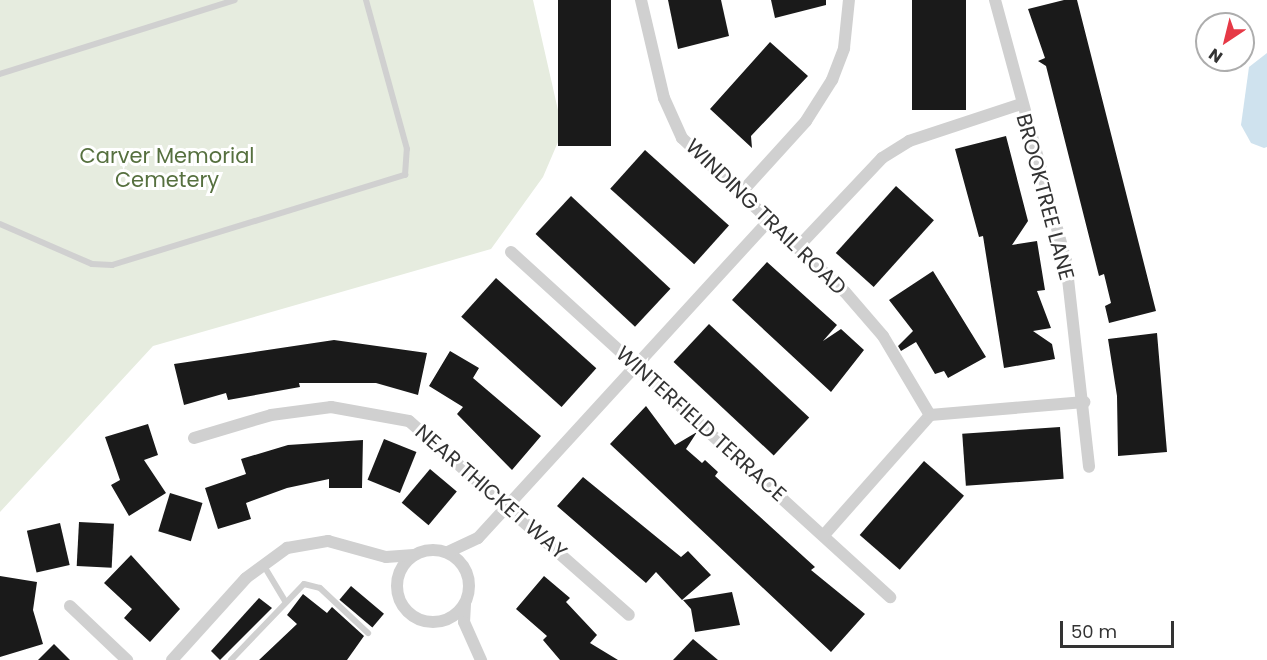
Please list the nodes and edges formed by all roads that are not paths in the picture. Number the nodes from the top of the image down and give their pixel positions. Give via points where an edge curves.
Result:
1 (235, 0) edge
2 (366, 0) edge
3 (641, 0) edge
4 (849, 0) edge
5 (995, 0) edge
6 (0, 74) edge
7 (1021, 104) junction
8 (739, 195) junction
9 (768, 222) junction
10 (0, 224) edge
11 (797, 248) junction
12 (511, 252) dead end
13 (635, 364) junction
14 (1083, 402) junction
15 (930, 415) junction
16 (194, 438) dead end
17 (1089, 467) dead end
18 (508, 503) junction
19 (824, 535) junction
20 (478, 538) junction
21 (448, 552) junction
22 (414, 555) junction
23 (386, 557) junction
24 (262, 564) junction
25 (466, 572) junction
26 (397, 579) junction
27 (890, 597) dead end
28 (285, 601) junction
29 (465, 604) junction
30 (70, 606) dead end
31 (629, 615) dead end
32 (442, 621) junction
33 (467, 631) junction
34 (368, 633) dead end
35 (127, 660) edge
36 (172, 660) edge
37 (231, 660) edge
38 (481, 660) edge

1 - 6 lane
2 - 10 lane via 407,149 405,175 112,265 92,264
3 - 8 street, WINDING TRAIL ROAD via 664,98 682,138
4 - 8 street via 843,48 832,80 806,121
5 - 7 street, BROOKTREE LANE
7 - 11 street via 909,141 882,158
7 - 14 street, BROOKTREE LANE via 1066,261
8 - 9 street, WINDING TRAIL ROAD
9 - 11 street, WINDING TRAIL ROAD
9 - 13 street
11 - 15 street, WINDING TRAIL ROAD via 882,336
12 - 13 street, WINTERFIELD TERRACE
13 - 18 street
13 - 19 street, WINTERFIELD TERRACE
14 - 15 street
14 - 17 street, BROOKTREE LANE
15 - 19 street
16 - 18 street, NEAR THICKET WAY via 281,414 331,407 381,412 426,432
18 - 20 street
18 - 31 street, NEAR THICKET WAY
19 - 27 street, WINTERFIELD TERRACE
20 - 21 street
20 - 25 street
21 - 22 street
21 - 25 street
22 - 23 street
22 - 26 street
23 - 24 street via 328,542 287,548
23 - 26 street
24 - 28 lane
24 - 36 street
25 - 29 street
26 - 32 street via 397,594 411,616
28 - 34 lane via 297,588 311,584
28 - 37 lane
29 - 32 street
29 - 33 street
30 - 35 street
32 - 33 street
33 - 38 street

